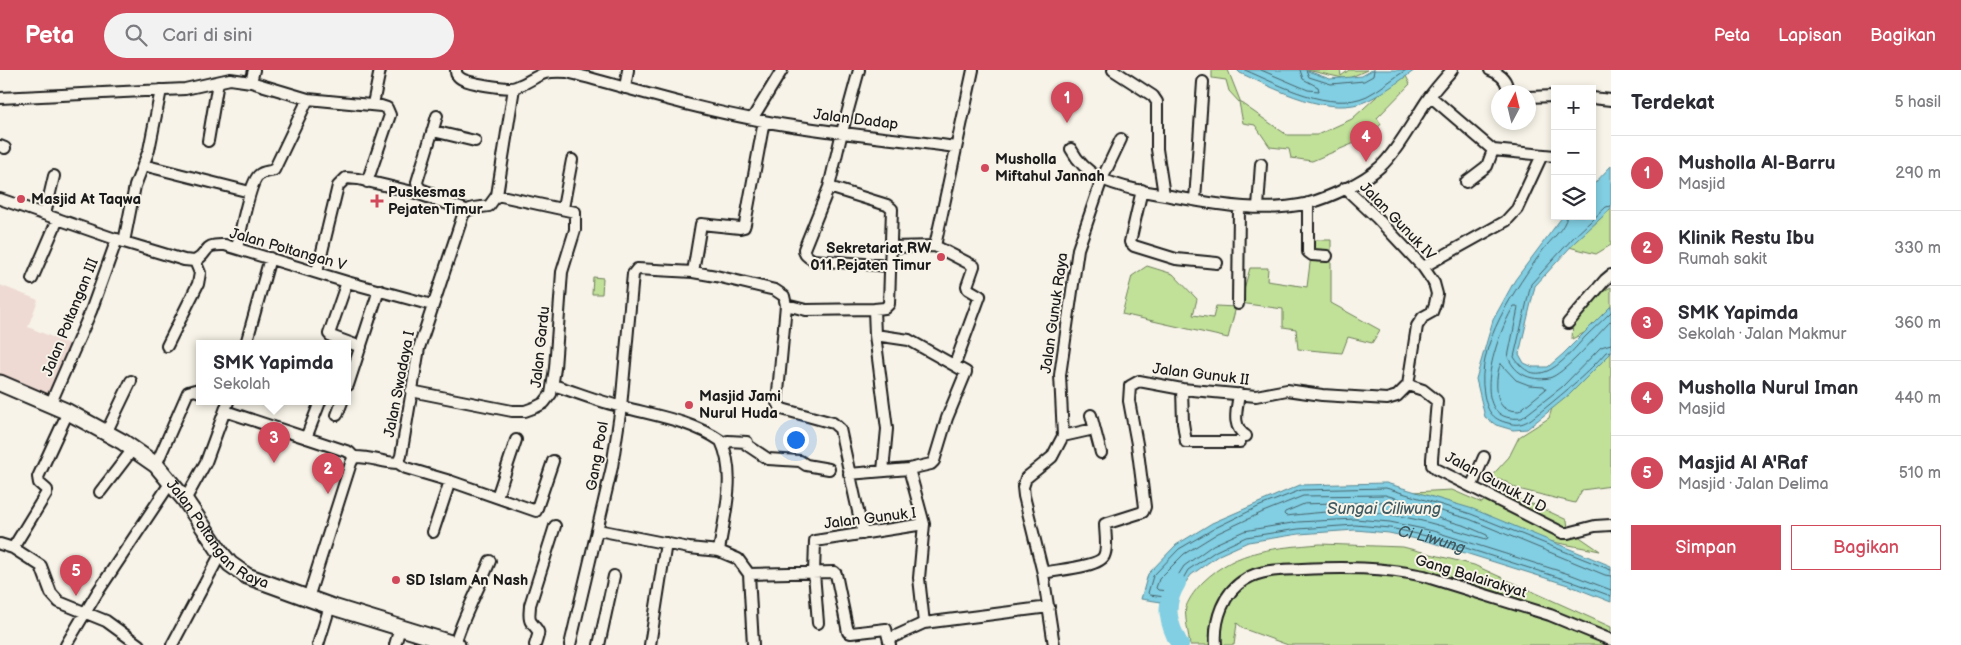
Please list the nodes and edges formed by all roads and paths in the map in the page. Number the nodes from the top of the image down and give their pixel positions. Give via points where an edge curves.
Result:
1 (254, 70) edge
2 (380, 70) edge
3 (456, 70) edge
4 (628, 70) edge
5 (782, 70) edge
6 (859, 70) edge
7 (974, 70) edge
8 (1452, 70) edge
9 (1490, 70) edge
10 (1118, 72) edge
11 (231, 75) edge
12 (218, 82) junction
13 (250, 82) junction
14 (1202, 82) dead end
15 (1507, 85) edge
16 (514, 88) junction
17 (625, 88) junction
18 (161, 90) junction
19 (1430, 96) junction
20 (1551, 96) edge
21 (1536, 97) edge
22 (0, 98) edge
23 (308, 98) junction
24 (1596, 98) edge
25 (1611, 100) edge
26 (373, 104) junction
27 (437, 116) dead end
28 (752, 119) junction
29 (764, 122) junction
30 (433, 131) junction
31 (842, 132) junction
32 (1122, 139) dead end
33 (208, 141) dead end
34 (475, 142) dead end
35 (956, 147) junction
36 (1071, 149) dead end
37 (1493, 150) junction
38 (1542, 155) junction
39 (1551, 156) edge
40 (572, 160) dead end
41 (1261, 164) dead end
42 (143, 166) junction
43 (54, 176) dead end
44 (1102, 179) junction
45 (367, 182) junction
46 (1466, 182) dead end
47 (829, 187) junction
48 (1345, 188) junction
49 (1142, 190) junction
50 (250, 192) junction
51 (497, 195) junction
52 (1164, 195) junction
53 (0, 199) edge
54 (1195, 200) junction
55 (1308, 203) junction
56 (451, 205) junction
57 (1239, 207) junction
58 (1258, 207) junction
59 (563, 208) junction
60 (466, 210) junction
61 (45, 214) junction
62 (58, 219) junction
63 (120, 241) junction
64 (891, 246) junction
65 (935, 246) junction
66 (237, 248) junction
67 (1327, 256) dead end
68 (270, 258) junction
69 (195, 261) junction
70 (1218, 263) dead end
71 (890, 266) junction
72 (1423, 267) junction
73 (318, 272) junction
74 (693, 272) junction
75 (1611, 275) edge
76 (32, 279) dead end
77 (347, 282) junction
78 (379, 290) junction
79 (1238, 304) dead end
80 (786, 305) junction
81 (432, 306) junction
82 (874, 309) junction
83 (1568, 323) dead end
84 (875, 335) junction
85 (247, 340) edge
86 (343, 340) edge
87 (351, 343) edge
88 (167, 346) dead end
89 (361, 347) junction
90 (955, 364) junction
91 (351, 376) edge
92 (131, 381) dead end
93 (0, 383) edge
94 (553, 385) junction
95 (1408, 385) junction
96 (1182, 389) junction
97 (196, 391) edge
98 (411, 391) junction
99 (1239, 394) junction
100 (50, 405) junction
101 (225, 405) edge
102 (319, 405) edge
103 (341, 405) edge
104 (621, 407) junction
105 (68, 412) junction
106 (337, 415) dead end
107 (1091, 416) dead end
108 (1094, 429) junction
109 (106, 432) junction
110 (1063, 436) junction
111 (306, 438) junction
112 (516, 440) dead end
113 (724, 447) junction
114 (133, 449) junction
115 (1101, 453) dead end
116 (1484, 456) dead end
117 (354, 458) junction
118 (553, 462) dead end
119 (398, 463) junction
120 (156, 465) junction
121 (829, 469) dead end
122 (910, 469) junction
123 (883, 471) junction
124 (849, 474) junction
125 (450, 481) junction
126 (171, 482) junction
127 (1472, 485) junction
128 (100, 492) dead end
129 (497, 497) junction
130 (185, 500) junction
131 (924, 524) junction
132 (1611, 525) edge
133 (555, 526) dead end
134 (598, 530) junction
135 (433, 532) dead end
136 (862, 534) junction
137 (0, 544) edge
138 (666, 544) junction
139 (13, 548) junction
140 (719, 551) junction
141 (221, 553) junction
142 (490, 562) dead end
143 (814, 573) junction
144 (1043, 573) junction
145 (749, 574) junction
146 (614, 576) dead end
147 (308, 598) junction
148 (330, 606) junction
149 (1050, 607) junction
150 (86, 612) junction
151 (818, 623) dead end
152 (924, 623) junction
153 (400, 628) junction
154 (888, 638) edge
155 (1611, 640) edge
156 (66, 645) edge
157 (138, 645) edge
158 (172, 645) edge
159 (318, 645) edge
160 (395, 645) edge
161 (456, 645) edge
162 (535, 645) edge
163 (570, 645) edge
164 (599, 645) edge
165 (650, 645) edge
166 (753, 645) edge
167 (1054, 645) edge
168 (1216, 645) edge

1 - 13 street
2 - 26 street
3 - 16 street via 463,80
4 - 17 street
5 - 28 street
6 - 31 street
7 - 35 street
8 - 19 street
9 - 15 street via 1502,75
10 - 52 street via 1157,102 1157,149
11 - 12 street
11 - 13 street
12 - 18 street
12 - 33 street
13 - 23 street
14 - 54 street
16 - 17 street, Jalan Dadap via 541,72 552,70
16 - 51 street
17 - 28 street, Jalan Dadap via 696,108
18 - 22 street
18 - 42 street, Jalan Poltangan III
19 - 37 street
19 - 48 street via 1380,167
20 - 21 street
23 - 26 street
23 - 50 street via 274,170 258,175
24 - 25 street
26 - 45 street via 388,108 390,114
27 - 30 street
28 - 29 street, Jalan Dadap
29 - 31 street, Jalan Dadap
29 - 74 street via 744,227 702,224
30 - 34 street
30 - 56 street via 417,182 422,190 450,198
31 - 35 street, Jalan Dadap
31 - 47 street
32 - 44 street, Jalan Gunuk Raya
35 - 65 street
36 - 44 street via 1078,163
37 - 38 street
37 - 46 street via 1487,166
38 - 39 street
38 - 72 street via 1517,209 1506,221
40 - 59 street
41 - 58 street
42 - 50 street
42 - 63 street, Jalan Poltangan III
43 - 61 street
44 - 49 street
44 - 110 street, Jalan Gunuk Raya via 1078,249 1060,375
45 - 56 street
45 - 73 street via 352,177 338,186
47 - 64 street via 890,206
47 - 71 street via 804,253 813,260
48 - 55 street
48 - 72 street, Jalan Gunuk IV
49 - 52 street
49 - 70 street via 1130,242 1134,246 1176,259
50 - 66 street
51 - 59 street
51 - 60 street via 490,206
52 - 54 street
53 - 61 street
54 - 57 street
55 - 58 street
55 - 67 street via 1308,252 1312,256
56 - 60 street
57 - 58 street
57 - 79 street
59 - 94 street, Jalan Gardu via 575,212 576,218 562,272
60 - 81 street, Jalan Swadaya I
61 - 62 street
62 - 63 street
62 - 76 street
63 - 69 street
63 - 100 street, Jalan Poltangan III
64 - 65 street
64 - 71 street
65 - 90 street via 974,266 967,286 980,298
66 - 68 street, Jalan Poltangan V
66 - 69 street, Jalan Poltangan V via 211,245
68 - 73 street, Jalan Poltangan V
68 - 85 street
69 - 88 street via 200,273 198,284
71 - 82 street via 890,304
72 - 95 street, Jalan Gunuk IV via 1434,283 1436,304 1417,326
73 - 77 street, Jalan Poltangan V
74 - 80 street via 775,290 784,296
74 - 104 street, Gang Pool via 635,270
75 - 83 street
77 - 78 street, Jalan Poltangan V
77 - 86 street via 328,334
78 - 81 street, Jalan Poltangan V
78 - 89 street
80 - 82 street via 806,310
80 - 124 street via 777,402 782,409 837,425
81 - 98 street, Jalan Swadaya I via 419,348
82 - 84 street
84 - 90 street via 909,340
84 - 123 street via 887,428
87 - 89 street
89 - 91 street
90 - 122 street via 965,370 966,375 949,412 937,455 931,464
92 - 109 street
93 - 100 street, Jalan Poltangan Raya
94 - 98 street, Jalan Gardu via 552,394 544,403 525,411 498,409
94 - 104 street
95 - 99 street, Jalan Gunuk II via 1397,396 1387,399 1322,396 1287,390 1256,396
95 - 127 street, Jalan Gunuk II D via 1423,390 1437,401 1432,465
96 - 99 street, Jalan Gunuk II
96 - 99 street via 1186,442 1243,439 1237,426
96 - 144 street, Jalan Gunuk II via 1139,381 1132,384 1129,401 1145,507 1143,512 1105,524 1105,554 1101,560
97 - 120 street via 188,392
98 - 119 street, Jalan Swadaya I via 402,456
100 - 105 street, Jalan Poltangan Raya
101 - 111 street
101 - 130 street via 206,462
102 - 111 street
103 - 106 street
104 - 113 street via 705,431
104 - 134 street, Gang Pool
105 - 109 street, Jalan Poltangan Raya
105 - 139 street via 38,478 46,494
107 - 108 street
108 - 110 street
108 - 115 street
109 - 114 street, Jalan Poltangan Raya
110 - 144 street via 1052,457 1026,478 1023,487
111 - 117 street via 349,452
112 - 129 street
113 - 121 street via 728,440 747,442 768,459 800,461
113 - 140 street via 729,482
114 - 120 street, Jalan Poltangan Raya
114 - 128 street
116 - 127 street
117 - 119 street
117 - 147 street
118 - 129 street via 536,510
119 - 125 street
120 - 126 street, Jalan Poltangan Raya
122 - 123 street
122 - 131 street
123 - 124 street
124 - 136 street
125 - 129 street
125 - 135 street
126 - 130 street, Jalan Poltangan Raya
126 - 150 street
127 - 132 street, Jalan Gunuk II D via 1563,533
130 - 141 street, Jalan Poltangan Raya
131 - 136 street, Jalan Gunuk I
131 - 152 street, Jalan Gunuk I via 919,578
133 - 162 street via 530,605 529,616 539,634
134 - 138 street
134 - 163 street, Gang Pool
136 - 143 street, Jalan Gunuk I via 815,541
137 - 139 street
138 - 140 street
138 - 165 street
139 - 150 street via 42,566 55,599
140 - 145 street via 738,559
141 - 147 street, Jalan Poltangan Raya via 247,576
141 - 158 street
142 - 161 street via 460,625
143 - 145 street
143 - 151 street
143 - 154 street via 830,571 836,574 848,632
144 - 149 street
145 - 166 street
146 - 164 street
147 - 148 street, Jalan Poltangan Raya
148 - 153 street, Jalan Poltangan Raya
148 - 159 street
149 - 152 street
149 - 167 street
150 - 156 street
150 - 157 street via 106,621
152 - 154 street
153 - 160 street
153 - 161 street, Jalan Poltangan Raya
155 - 168 street, Gang Balairakyat via 1550,615 1424,576 1403,571 1334,568 1278,570 1242,581 1225,598 1217,624

